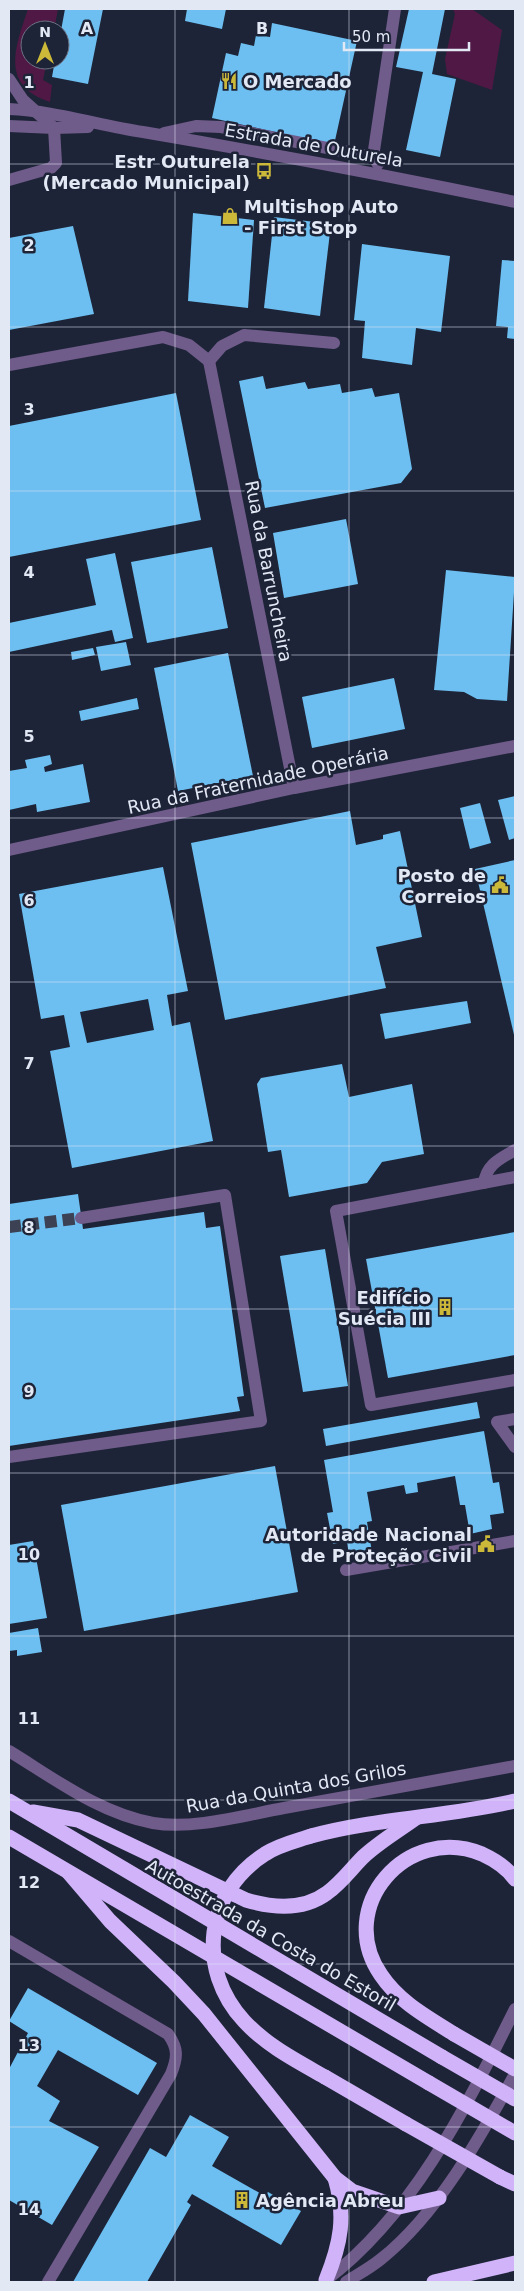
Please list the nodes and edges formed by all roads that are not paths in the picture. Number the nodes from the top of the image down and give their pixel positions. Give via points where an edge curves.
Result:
1 (395, 9) edge
2 (9, 79) edge
3 (9, 109) edge
4 (36, 110) junction
5 (9, 126) edge
6 (105, 126) junction
7 (54, 128) junction
8 (158, 135) junction
9 (373, 157) junction
10 (388, 176) junction
11 (9, 180) edge
12 (515, 202) edge
13 (334, 343) dead end
14 (210, 361) junction
15 (9, 365) edge
16 (515, 746) edge
17 (294, 788) junction
18 (9, 850) edge
19 (515, 1150) edge
20 (515, 1178) edge
21 (484, 1183) junction
22 (81, 1218) tunnel mouth
23 (515, 1380) edge
24 (515, 1419) edge
25 (515, 1447) edge
26 (9, 1457) edge
27 (515, 1541) edge
28 (346, 1570) dead end
29 (9, 1751) edge
30 (515, 1766) edge
31 (9, 1801) edge
32 (513, 1802) edge
33 (23, 1810) junction
34 (416, 1818) junction
35 (9, 1837) edge
36 (69, 1873) junction
37 (515, 1879) edge
38 (9, 1942) edge
39 (515, 2009) edge
40 (515, 2069) edge
41 (515, 2074) edge
42 (515, 2099) edge
43 (515, 2133) edge
44 (335, 2178) junction
45 (515, 2184) edge
46 (439, 2198) junction
47 (399, 2207) junction
48 (515, 2263) edge
49 (324, 2281) edge
50 (48, 2282) edge
51 (346, 2282) edge
52 (434, 2282) edge

1 - 9 street
2 - 4 street via 23,100
3 - 4 street, Estrada de Outurela
4 - 6 street, Estrada de Outurela
4 - 7 street
5 - 7 street, Estrada de Outurela
6 - 7 street, Estrada de Outurela
6 - 8 street, Estrada de Outurela
7 - 11 street via 56,164
8 - 9 street via 196,126 221,128
8 - 10 street, Estrada de Outurela
9 - 10 street
10 - 12 street, Estrada de Outurela
13 - 14 street via 244,335 222,346
14 - 15 street via 189,345 163,337
14 - 17 street, Rua da Barruncheira
16 - 17 street, Rua da Fraternidade Operária
17 - 18 street, Rua da Fraternidade Operária
19 - 21 street via 492,1164
20 - 21 street
21 - 23 street via 336,1211 371,1405
22 - 26 street via 226,1195 262,1421
24 - 25 street via 498,1422
27 - 28 street
29 - 30 street, Rua da Quinta dos Grilos via 91,1802 155,1823 171,1824 227,1819
31 - 33 highway, Autoestrada da Costa do Estoril
32 - 34 highway
33 - 34 highway via 78,1820 246,1900 267,1906 304,1903 327,1893 376,1845
33 - 42 highway, Autoestrada da Costa do Estoril, bridge
34 - 45 highway, bridge via 383,1821 311,1836 266,1853 230,1886 217,1914 214,1963 223,1990 244,2022 277,2049
35 - 36 highway
36 - 43 highway, bridge
36 - 44 highway via 110,1921 204,2014
37 - 40 highway, bridge via 501,1864 474,1851 441,1847 425,1850 390,1870 374,1895 367,1924 370,1954 375,1966 402,2000
38 - 50 street via 168,2034 177,2052 168,2080
39 - 47 street via 474,2091
41 - 46 street via 498,2107
44 - 47 highway via 352,2191
44 - 49 highway via 342,2229 335,2258
46 - 47 highway
46 - 51 street via 381,2259
47 - 49 street via 366,2246
48 - 52 highway

